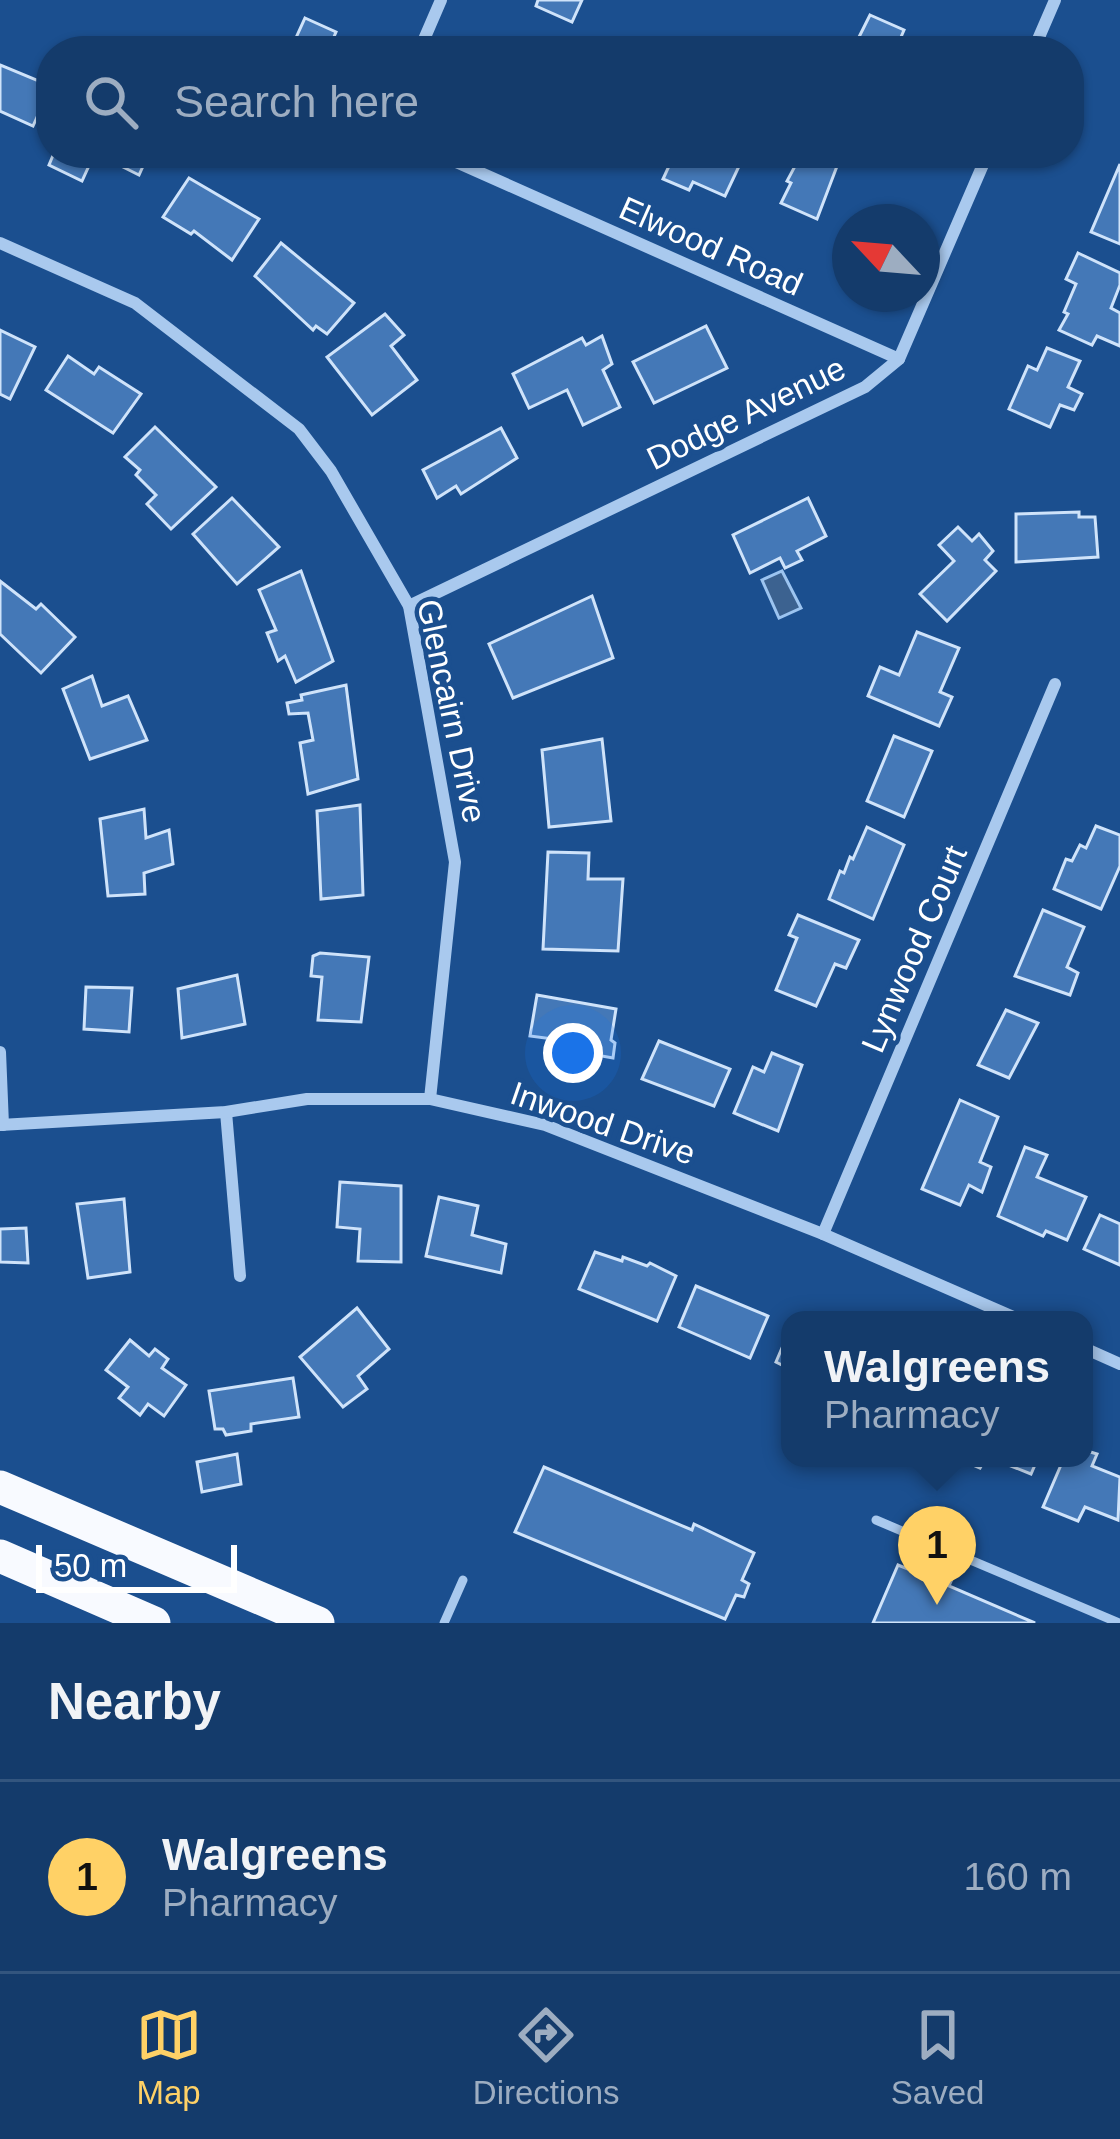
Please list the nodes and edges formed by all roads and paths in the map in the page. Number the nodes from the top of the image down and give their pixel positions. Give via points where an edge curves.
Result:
1 (441, 0) edge
2 (1054, 0) edge
3 (425, 36) edge
4 (1039, 36) edge
5 (470, 168) edge
6 (982, 168) edge
7 (0, 243) edge
8 (899, 359) junction
9 (409, 606) junction
10 (1054, 684) dead end
11 (0, 1052) edge
12 (430, 1099) junction
13 (226, 1112) junction
14 (2, 1125) edge
15 (823, 1234) junction
16 (240, 1276) dead end
17 (998, 1311) edge
18 (0, 1487) edge
19 (876, 1520) dead end
20 (0, 1556) edge
21 (463, 1580) dead end
22 (154, 1623) edge
23 (317, 1623) edge
24 (444, 1623) edge
25 (1120, 1623) edge

1 - 3 street
2 - 4 street
5 - 8 street, Elwood Road
6 - 8 street
7 - 9 street, Glencairn Drive via 135,303 299,429
8 - 9 street, Dodge Avenue via 865,387
9 - 12 street, Glencairn Drive via 455,862
10 - 15 street, Lynwood Court
11 - 14 street
12 - 13 street, Inwood Drive via 307,1099
12 - 15 street, Inwood Drive via 545,1125
13 - 14 street, Inwood Drive
13 - 16 street
15 - 17 street, Inwood Drive
18 - 23 highway
19 - 25 lane
20 - 22 highway
21 - 24 lane

